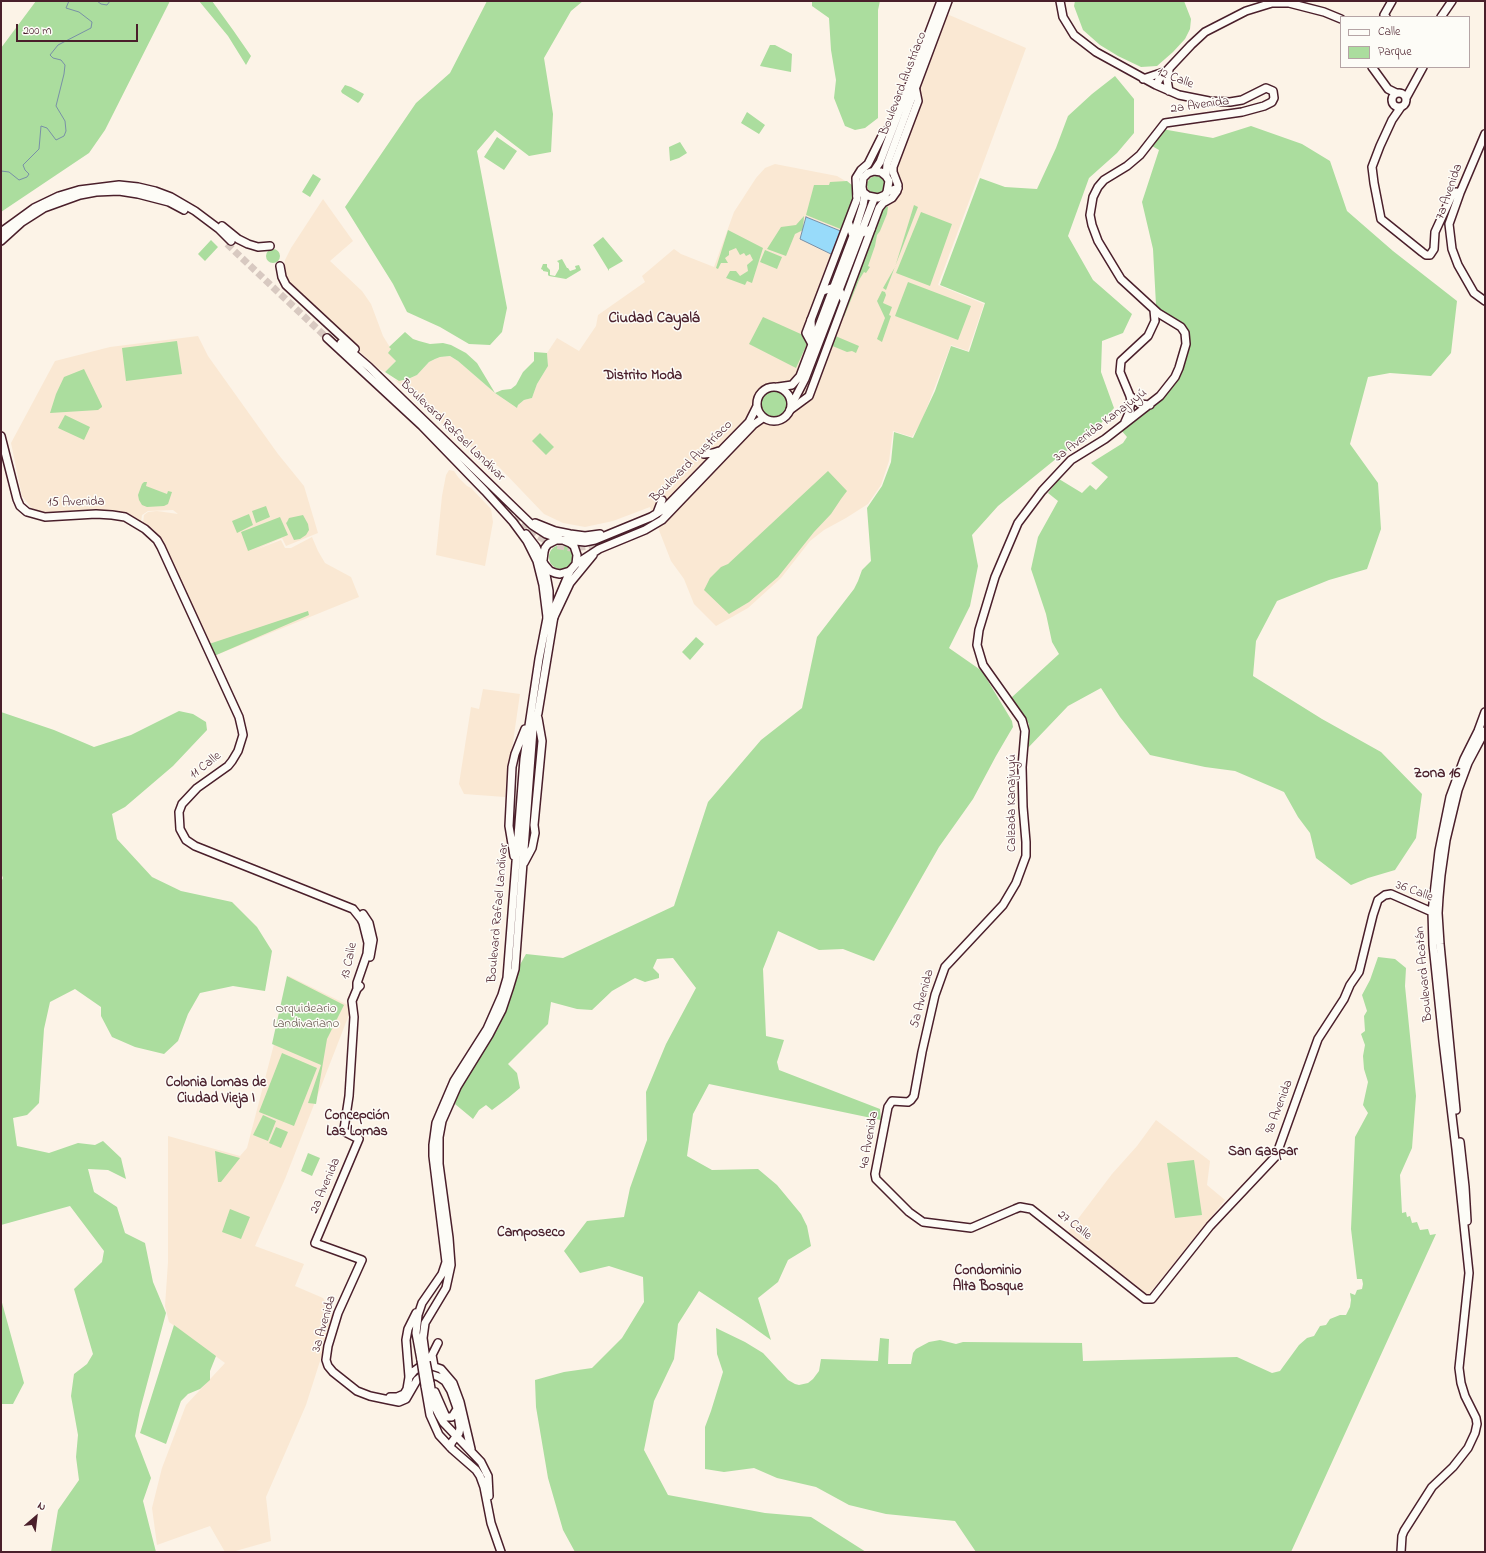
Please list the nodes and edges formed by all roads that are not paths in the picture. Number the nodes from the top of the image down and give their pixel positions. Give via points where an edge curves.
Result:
1 (941, 1) edge
2 (948, 1) edge
3 (1060, 1) edge
4 (1065, 1) edge
5 (1392, 1) edge
6 (1452, 1) edge
7 (1385, 16) edge
8 (1442, 16) edge
9 (1340, 19) edge
10 (1078, 37) junction
11 (1373, 68) edge
12 (1422, 68) edge
13 (1169, 69) junction
14 (1419, 75) junction
15 (1143, 79) junction
16 (915, 86) junction
17 (1158, 86) junction
18 (1169, 91) junction
19 (1273, 91) joint
20 (1396, 94) junction
21 (1406, 98) junction
22 (1398, 106) junction
23 (893, 125) junction
24 (1485, 134) edge
25 (874, 171) junction
26 (886, 176) junction
27 (862, 187) junction
28 (898, 188) junction
29 (887, 192) junction
30 (1460, 193) junction
31 (865, 194) junction
32 (857, 196) junction
33 (171, 197) junction
34 (874, 199) junction
35 (849, 224) junction
36 (871, 229) junction
37 (1, 232) edge
38 (856, 235) junction
39 (1, 241) edge
40 (270, 246) dead end
41 (280, 266) dead end
42 (836, 288) junction
43 (823, 291) junction
44 (844, 300) junction
45 (1485, 301) edge
46 (1153, 309) junction
47 (1163, 318) junction
48 (811, 320) junction
49 (1155, 322) junction
50 (812, 344) junction
51 (372, 370) junction
52 (778, 388) junction
53 (1130, 396) junction
54 (1150, 405) junction
55 (757, 406) junction
56 (791, 408) junction
57 (763, 418) junction
58 (1125, 423) junction
59 (1, 436) edge
60 (724, 448) junction
61 (704, 454) dead end
62 (720, 458) junction
63 (720, 470) dead end
64 (485, 491) junction
65 (662, 500) dead end
66 (675, 507) junction
67 (507, 509) tunnel mouth
68 (657, 513) junction
69 (523, 516) junction
70 (662, 520) junction
71 (670, 520) dead end
72 (135, 522) joint
73 (513, 522) junction
74 (649, 523) tunnel mouth
75 (613, 532) junction
76 (563, 540) junction
77 (630, 541) dead end
78 (596, 551) junction
79 (544, 562) junction
80 (576, 564) junction
81 (585, 565) junction
82 (570, 571) junction
83 (550, 618) junction
84 (536, 682) junction
85 (1485, 712) edge
86 (538, 714) junction
87 (1022, 720) joint
88 (1485, 731) edge
89 (534, 825) junction
90 (509, 826) junction
91 (522, 833) junction
92 (519, 864) junction
93 (1383, 896) joint
94 (353, 909) junction
95 (1435, 912) junction
96 (995, 913) joint
97 (358, 915) joint
98 (357, 990) junction
99 (902, 1101) joint
100 (360, 1139) joint
101 (971, 1228) joint
102 (362, 1260) joint
103 (1153, 1298) joint
104 (422, 1304) junction
105 (438, 1343) dead end
106 (422, 1362) junction
107 (433, 1375) dead end
108 (422, 1376) dead end
109 (409, 1377) junction
110 (428, 1385) junction
111 (359, 1390) junction
112 (457, 1408) junction
113 (457, 1436) junction
114 (467, 1441) junction
115 (453, 1449) junction
116 (489, 1512) junction
117 (501, 1552) edge
118 (1401, 1552) edge

1 - 23 main road, Boulevard Austríaco
2 - 16 main road, Boulevard Austríaco
3 - 10 main road, 12 Calle via 1062,17 1069,29
4 - 10 main road, 12 Calle via 1066,18
5 - 7 main road
6 - 8 main road
9 - 13 main road via 1292,3 1274,3 1258,7 1205,32
10 - 15 main road, 12 Calle via 1096,52
11 - 20 main road via 1383,88
12 - 14 main road
13 - 15 main road
13 - 17 main road via 1160,78
13 - 18 main road
14 - 20 main road via 1406,89
14 - 21 main road
15 - 17 main road, 12 Calle
16 - 26 main road, Boulevard Austríaco via 887,164
16 - 28 main road via 918,101 893,167
17 - 18 main road, 12 Calle
18 - 19 main road, 12 Calle via 1194,99 1230,102 1246,99 1265,88
19 - 46 main road, 2a Avenida via 1272,102 1255,109 1165,123 1140,155 1104,180 1095,192 1090,216 1098,241 1121,279
20 - 21 main road via 1404,94
20 - 22 main road via 1392,102
21 - 22 main road via 1405,104
22 - 30 main road via 1372,167 1381,219 1429,255 1434,249 1435,232 1452,195 1455,192
23 - 25 main road, Boulevard Austríaco
23 - 32 main road via 883,134 868,164 856,178
24 - 30 main road, 7a Avenida
25 - 26 main road
25 - 27 main road via 865,175
26 - 29 main road via 889,185
27 - 31 main road
27 - 32 main road
28 - 29 main road
28 - 36 main road via 894,196 880,205
29 - 34 main road via 882,197
30 - 45 main road, 7a Avenida via 1449,224 1455,259 1470,287
31 - 34 main road
31 - 38 main road
32 - 35 main road
33 - 37 main road via 138,187 119,185 79,190 34,208
33 - 39 main road via 219,229 229,242 177,206 146,195 113,191 80,195 44,208 22,222
33 - 40 main road via 201,210 251,246
34 - 38 main road
35 - 38 main road
35 - 43 main road
36 - 38 main road
36 - 44 main road
38 - 42 main road
41 - 51 main road via 286,285 369,363
42 - 43 main road
42 - 44 main road
42 - 50 main road
42 - 56 main road via 805,379
43 - 48 main road
44 - 56 main road via 809,396
46 - 47 main road, 3a Avenida Kanajuyú
46 - 49 main road
47 - 49 main road
47 - 54 main road, 3a Avenida Kanajuyú via 1182,327 1186,344 1175,377
48 - 50 main road
48 - 50 main road via 806,333
49 - 53 main road via 1146,339 1121,361 1120,370
50 - 52 main road via 796,382
51 - 64 main road, Boulevard Rafael Landívar via 329,336
51 - 69 main road, Boulevard Rafael Landívar
52 - 55 main road via 764,390 758,398
52 - 56 main road via 789,396
53 - 54 main road via 1138,402
53 - 58 main road via 1130,410
54 - 58 main road, 3a Avenida Kanajuyú
55 - 57 main road
55 - 60 main road, Boulevard Austríaco via 749,422
56 - 57 main road via 786,417 779,421
57 - 62 main road, Boulevard Austríaco via 752,425
58 - 87 main road, 3a Avenida Kanajuyú via 1072,460 1042,491 1015,528 986,602 977,635 978,653 983,665
59 - 72 main road, 15 Avenida via 14,492 20,506 27,512 45,517 112,515
60 - 61 main road
60 - 68 main road, Boulevard Austríaco via 671,503
62 - 63 main road
62 - 66 main road, Boulevard Austríaco
64 - 67 main road
64 - 73 main road
65 - 68 main road
66 - 70 main road, Boulevard Austríaco
66 - 74 main road
68 - 75 main road, Boulevard Austríaco
69 - 75 main road via 540,526 563,533 585,536
69 - 76 main road, Boulevard Rafael Landívar via 538,530
70 - 71 main road
70 - 78 main road, Boulevard Austríaco
72 - 94 main road, 11 Calle via 150,533 161,547 239,717 243,735 238,751 228,766 197,788 182,804 179,812 182,834 195,846
73 - 79 main road via 530,538
73 - 83 main road via 537,561
75 - 76 main road, Boulevard Austríaco via 585,542
76 - 79 main road via 548,544 544,552
76 - 80 main road via 570,542 576,550
77 - 81 main road via 602,552
78 - 80 main road, Boulevard Austríaco
78 - 81 main road
79 - 82 main road via 550,571 555,573
79 - 83 main road, Boulevard Rafael Landívar
80 - 82 main road
81 - 83 main road via 570,584
82 - 83 main road, Boulevard Rafael Landívar
83 - 84 main road, Boulevard Rafael Landívar
83 - 86 main road, Boulevard Rafael Landívar
84 - 90 main road via 530,696 524,734 514,758
84 - 91 main road, Boulevard Rafael Landívar via 524,759
85 - 95 main road, Boulevard Acatán via 1450,797 1439,851
86 - 89 main road via 542,741
86 - 91 main road, Boulevard Rafael Landívar
87 - 96 main road, Calzada Kanajuyú via 1026,737 1022,767 1026,856 1016,884
88 - 95 main road, Boulevard Acatán via 1468,763 1458,790 1446,840
89 - 91 main road via 530,831
89 - 92 main road via 533,844
90 - 91 main road via 514,832
90 - 92 main road
91 - 92 main road, Boulevard Rafael Landívar
92 - 104 main road, Boulevard Rafael Landívar via 508,966 502,995 487,1029 452,1085 435,1127 433,1156 446,1262 437,1283
92 - 106 main road, Boulevard Rafael Landívar via 516,956 509,989 496,1023 457,1087 442,1121 439,1164 451,1265 445,1290 425,1323
93 - 95 main road, 36 Calle via 1394,895
93 - 103 main road, 9a Avenida via 1376,906 1359,972 1318,1039 1276,1156 1210,1226
94 - 97 main road, 11 Calle
94 - 98 main road, 13 Calle via 363,914 369,924 373,940 371,956
95 - 118 main road, Boulevard Acatán via 1466,1191 1465,1241 1469,1286 1459,1368 1461,1383 1476,1418 1476,1431 1468,1448 1430,1490 1404,1531
96 - 99 main road, 5a Avenida via 945,967 935,995 914,1095 910,1101
97 - 98 main road, 13 Calle via 366,931 368,948
98 - 100 main road, 13 Calle via 352,1001 354,1017 349,1096 344,1129 345,1132
99 - 101 main road, 4a Avenida via 892,1101 888,1107 876,1179 908,1212 923,1222
100 - 102 main road, 2a Avenida via 315,1243
101 - 103 main road, 27 Calle via 1020,1207 1031,1209 1145,1299
102 - 111 main road, 3a Avenida via 338,1313 326,1355 328,1366 333,1372
104 - 106 main road, Boulevard Rafael Landívar via 416,1320
104 - 109 main road via 410,1322 406,1335
105 - 114 main road via 432,1355 435,1367 454,1383
106 - 109 main road
106 - 110 main road, Boulevard Rafael Landívar, bridge
107 - 112 main road via 445,1381
108 - 111 main road via 417,1380 409,1397 403,1401 389,1400
109 - 111 main road via 406,1392 397,1397
110 - 112 main road via 435,1393 446,1417 453,1416
110 - 113 main road, Boulevard Rafael Landívar via 439,1415
110 - 115 main road, Boulevard Rafael Landívar via 430,1415 434,1426
112 - 113 main road via 460,1428
113 - 114 main road, Boulevard Rafael Landívar
113 - 115 main road via 452,1442
114 - 115 main road via 461,1449
114 - 116 main road via 488,1476
115 - 116 main road, Boulevard Rafael Landívar via 478,1473
116 - 117 main road

